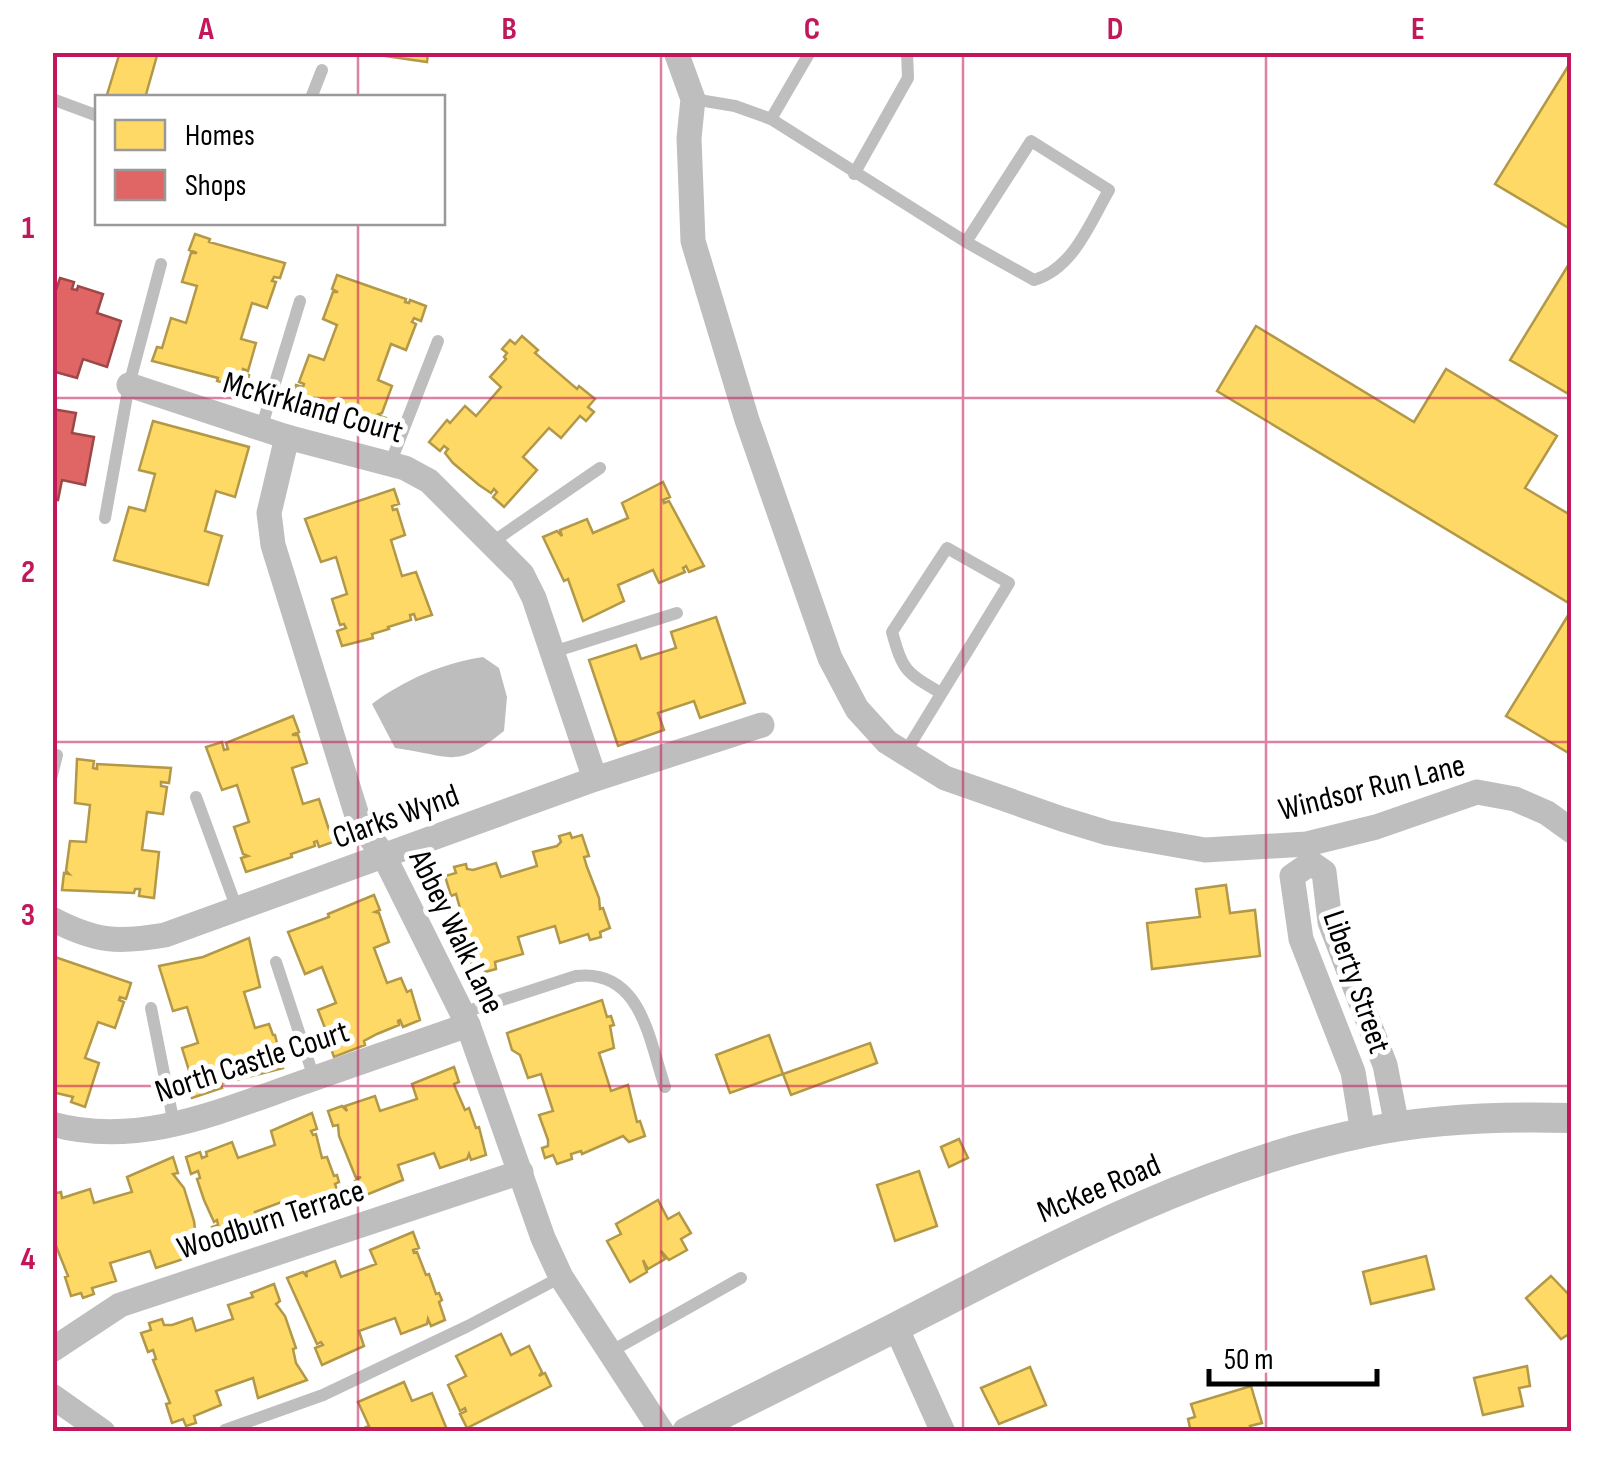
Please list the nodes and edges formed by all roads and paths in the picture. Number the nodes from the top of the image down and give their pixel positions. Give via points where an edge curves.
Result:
1 (676, 52) edge
2 (810, 52) edge
3 (907, 52) edge
4 (322, 70) dead end
5 (312, 95) edge
6 (52, 99) edge
7 (693, 100) junction
8 (95, 115) edge
9 (771, 119) junction
10 (854, 174) junction
11 (966, 242) junction
12 (161, 264) dead end
13 (300, 301) dead end
14 (438, 341) dead end
15 (129, 384) junction
16 (260, 429) junction
17 (287, 438) junction
18 (390, 464) junction
19 (600, 468) dead end
20 (105, 518) dead end
21 (491, 543) junction
22 (678, 613) dead end
23 (553, 652) junction
24 (940, 692) junction
25 (762, 725) dead end
26 (905, 753) junction
27 (56, 756) dead end
28 (52, 775) edge
29 (595, 780) junction
30 (196, 797) dead end
31 (1572, 830) edge
32 (1309, 854) junction
33 (384, 856) junction
34 (237, 910) junction
35 (52, 919) edge
36 (276, 962) dead end
37 (1348, 970) junction
38 (1315, 979) junction
39 (150, 1008) dead end
40 (465, 1019) junction
41 (314, 1078) junction
42 (665, 1087) dead end
43 (1572, 1118) edge
44 (52, 1124) edge
45 (174, 1124) junction
46 (1397, 1126) junction
47 (1362, 1133) junction
48 (521, 1172) junction
49 (562, 1277) junction
50 (741, 1278) dead end
51 (896, 1326) junction
52 (52, 1350) edge
53 (610, 1352) junction
54 (52, 1396) edge
55 (225, 1430) edge
56 (102, 1432) edge
57 (662, 1432) edge
58 (687, 1432) edge
59 (943, 1432) edge

1 - 7 street
2 - 9 lane
3 - 10 lane via 908,78
4 - 5 lane
6 - 8 lane
7 - 9 lane
7 - 26 street, Windsor Run Lane via 693,241 747,420 830,658 858,709
9 - 10 lane
10 - 11 lane
11 - 11 lane via 1034,280 1054,274 1110,190 1031,141
12 - 15 lane
13 - 16 lane
14 - 18 lane
15 - 16 street, McKirkland Court
15 - 20 lane
16 - 17 street, McKirkland Court
17 - 18 street, McKirkland Court
17 - 33 street, Abbey Walk Lane via 269,513 273,545 360,822
18 - 21 street, McKirkland Court via 428,482
19 - 21 lane
21 - 23 street, McKirkland Court via 522,574
22 - 23 lane
23 - 29 street, McKirkland Court
24 - 24 lane via 1009,583 947,548 892,632 901,664
24 - 26 lane
25 - 29 street, Clarks Wynd
26 - 32 street, Windsor Run Lane via 945,778 1108,833 1205,850
27 - 28 lane
29 - 33 street, Clarks Wynd
30 - 34 lane
31 - 32 street, Windsor Run Lane via 1515,799 1478,792
32 - 37 street, Liberty Street via 1324,872 1330,922
32 - 38 street, Liberty Street via 1292,876
33 - 34 street, Clarks Wynd
33 - 40 street, Abbey Walk Lane
34 - 35 street, Clarks Wynd via 166,935 121,942
36 - 41 lane
37 - 38 street
37 - 46 street, Liberty Street via 1385,1065
38 - 47 street, Liberty Street via 1352,1072
39 - 45 lane
40 - 41 street, North Castle Court
40 - 42 lane via 595,973 637,1004
40 - 48 street, Abbey Walk Lane
41 - 45 street, North Castle Court
43 - 46 street, McKee Road
44 - 45 street, North Castle Court via 133,1132
46 - 47 street, McKee Road
47 - 51 street, McKee Road via 1163,1198
48 - 49 street, Abbey Walk Lane
48 - 52 street, Woodburn Terrace via 120,1305
49 - 53 street, Abbey Walk Lane
49 - 55 lane via 324,1395
50 - 53 lane
51 - 58 street, McKee Road
51 - 59 street
53 - 57 street, Abbey Walk Lane
54 - 56 street

